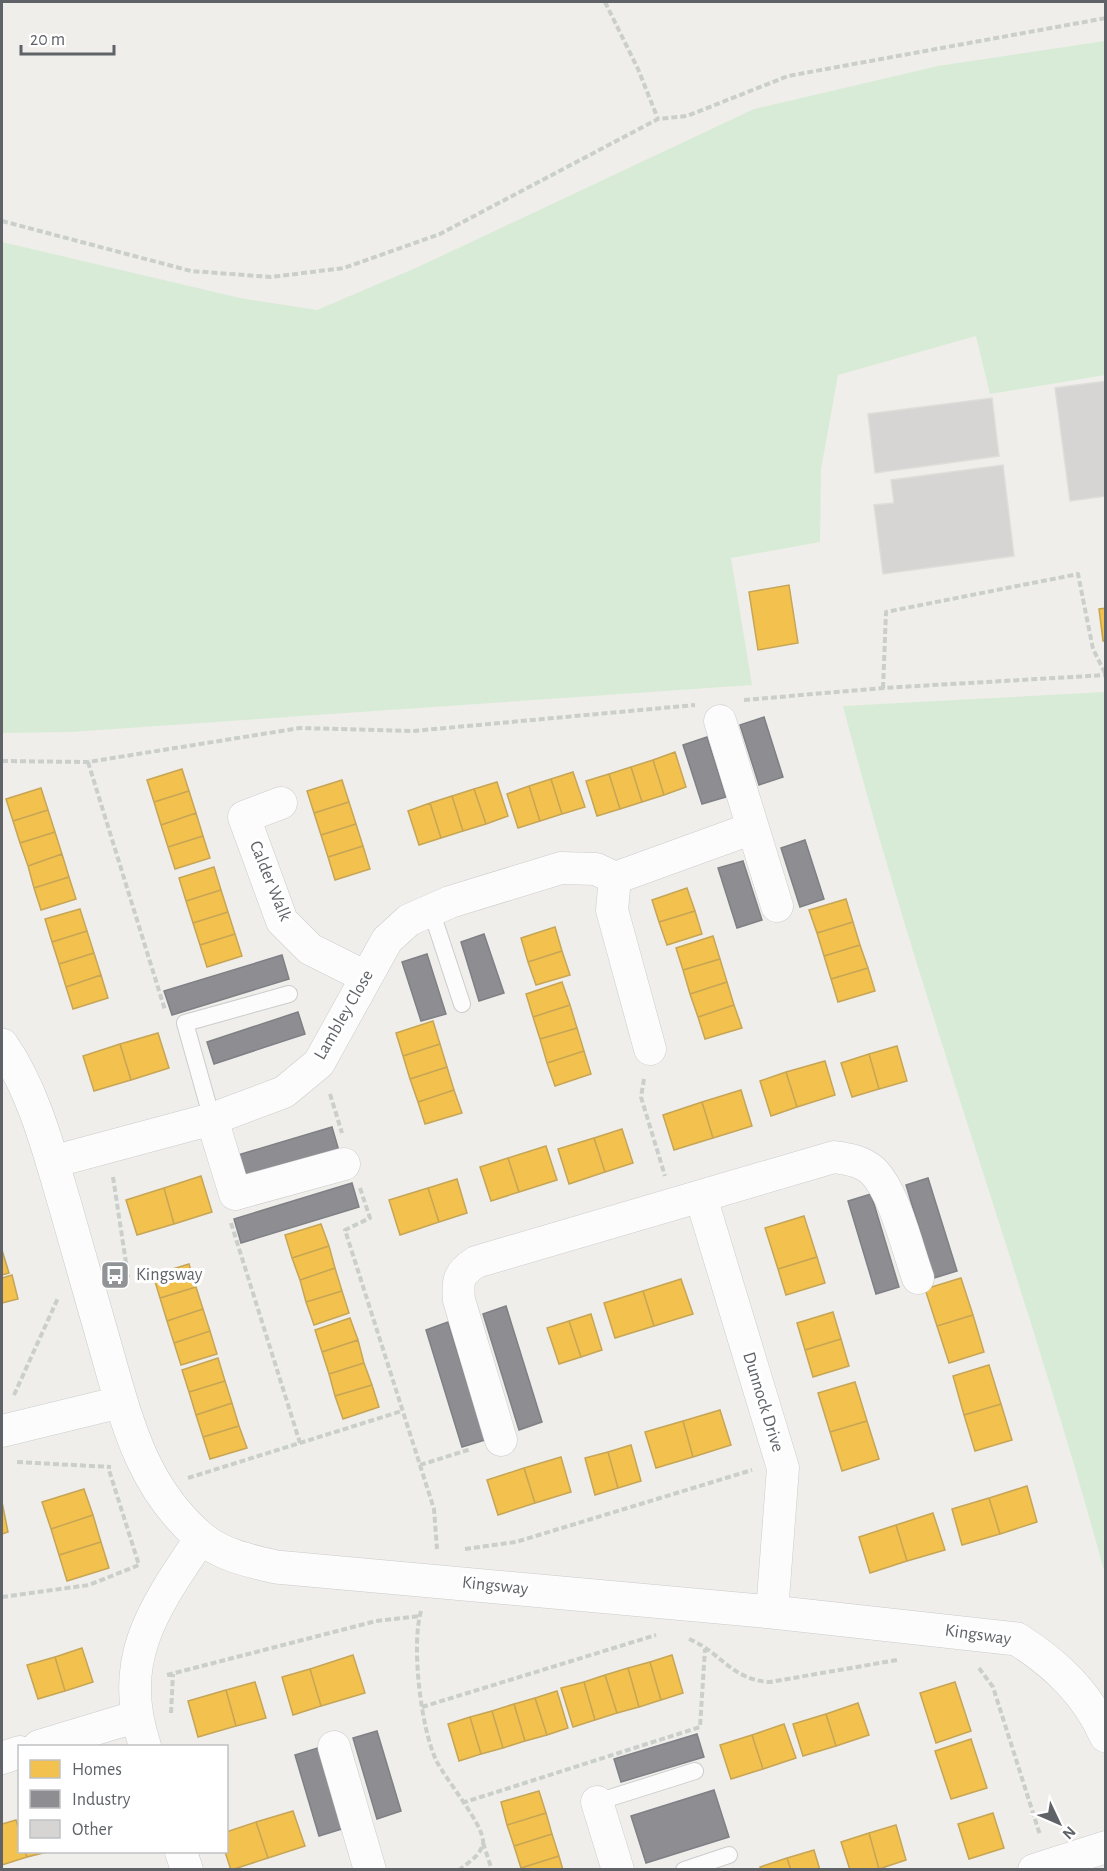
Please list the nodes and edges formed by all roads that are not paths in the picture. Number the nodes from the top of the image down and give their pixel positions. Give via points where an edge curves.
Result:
1 (723, 708) road end
2 (281, 803) dead end
3 (753, 828) junction
4 (615, 878) junction
5 (777, 906) dead end
6 (431, 910) junction
7 (366, 977) junction
8 (289, 994) dead end
9 (462, 1004) dead end
10 (2, 1045) edge
11 (650, 1049) road end
12 (212, 1119) junction
13 (52, 1162) junction
14 (349, 1163) road end
15 (687, 1201) junction
16 (918, 1278) dead end
17 (121, 1402) junction
18 (2, 1431) edge
19 (501, 1440) road end
20 (201, 1538) junction
21 (772, 1612) junction
22 (140, 1732) edge
23 (1106, 1736) edge
24 (46, 1745) edge
25 (334, 1747) dead end
26 (18, 1753) edge
27 (2, 1758) edge
28 (695, 1771) dead end
29 (597, 1803) joint
30 (1106, 1847) edge
31 (182, 1853) edge
32 (729, 1855) dead end
33 (1042, 1867) edge
34 (187, 1869) edge
35 (370, 1869) edge
36 (618, 1869) edge
37 (684, 1869) edge

1 - 3 street
2 - 7 street, Calder Walk via 244,817 282,921 310,949
3 - 4 street
3 - 5 street
4 - 6 street, Lambley Close via 596,869 561,868
4 - 11 street via 612,910
6 - 7 street, Lambley Close via 409,921 387,940
6 - 9 lane
7 - 12 street, Lambley Close via 319,1062 284,1092
8 - 12 lane via 186,1023
10 - 13 street, Kingsway via 28,1094
12 - 13 street, Lambley Close
12 - 14 street via 236,1194
13 - 17 street, Kingsway
15 - 16 street via 834,1157 854,1160 885,1185
15 - 19 street via 476,1262 463,1270 457,1282 459,1300
15 - 21 street, Dunnock Drive via 783,1468
17 - 18 street
17 - 20 street, Kingsway via 151,1478
20 - 21 street, Kingsway via 240,1559 276,1567
20 - 22 street via 165,1592 141,1642 133,1680
21 - 23 street, Kingsway via 1017,1639 1048,1659 1074,1685
22 - 24 street
25 - 35 street
26 - 27 street
28 - 29 lane
29 - 36 street
30 - 33 street
31 - 34 street
32 - 37 lane

